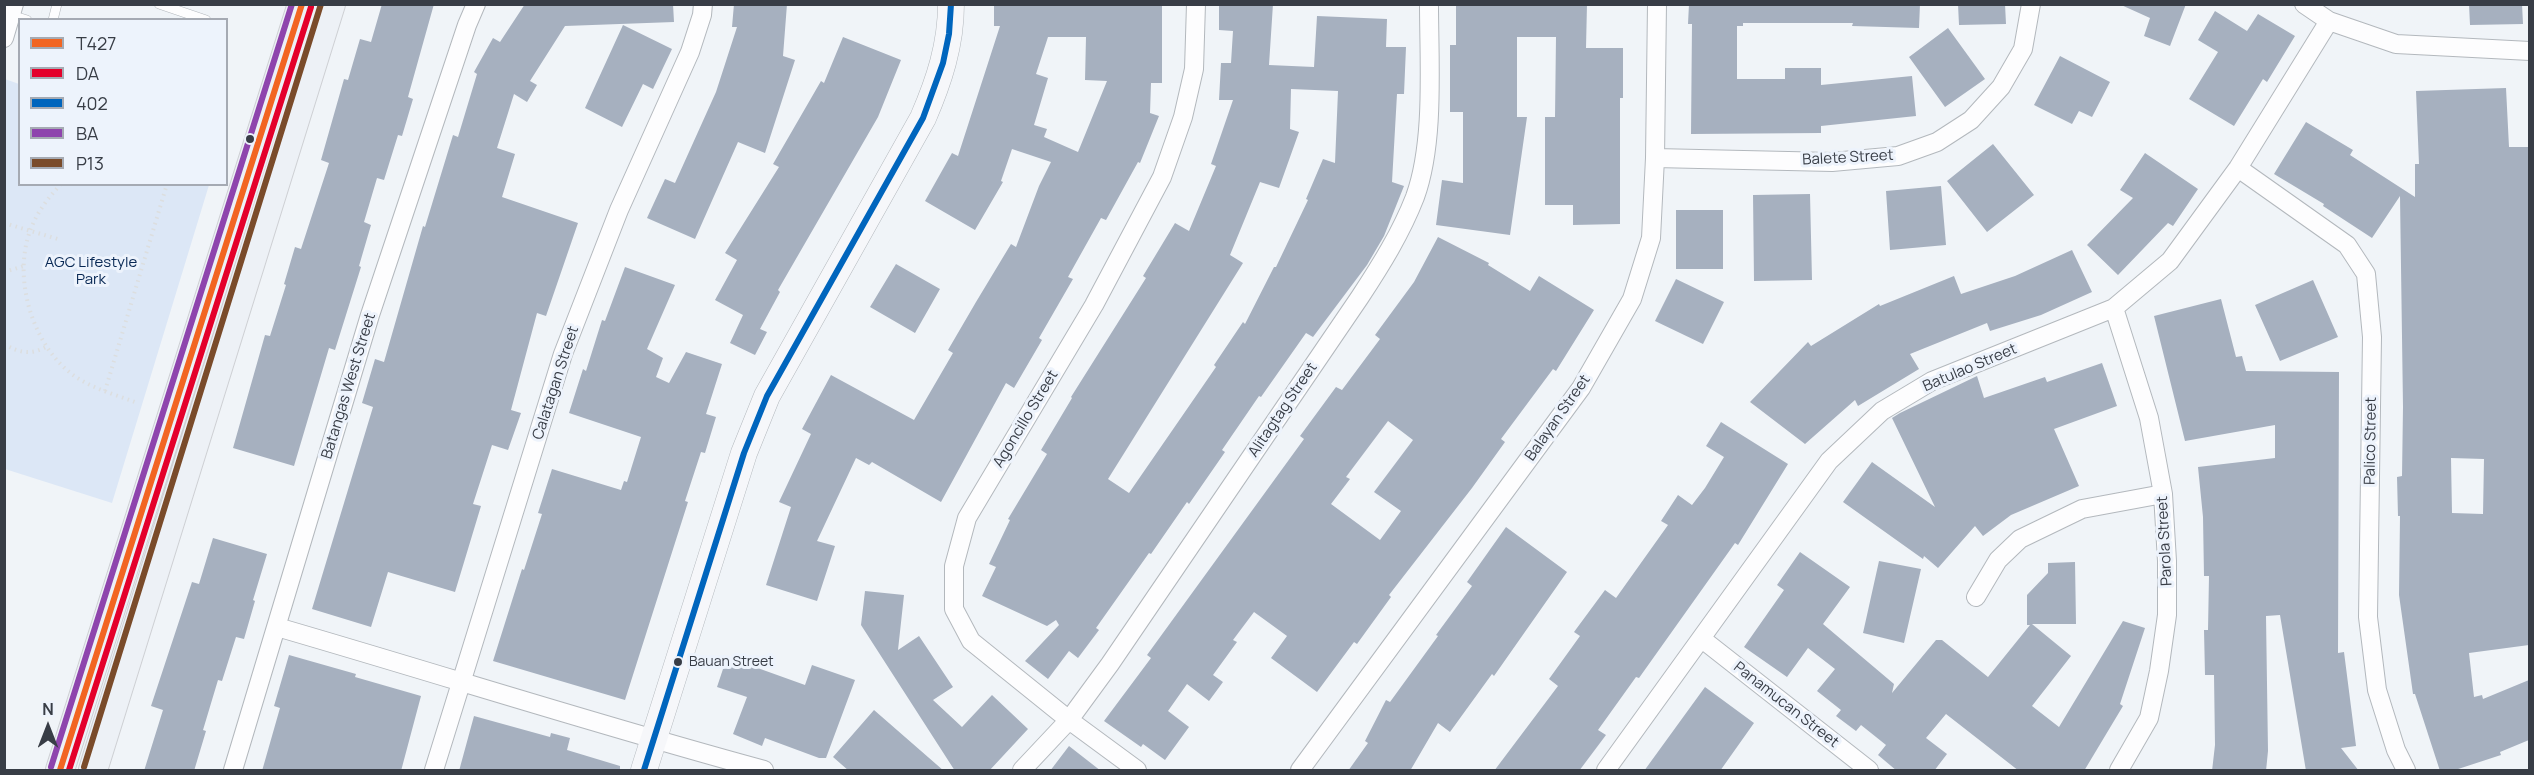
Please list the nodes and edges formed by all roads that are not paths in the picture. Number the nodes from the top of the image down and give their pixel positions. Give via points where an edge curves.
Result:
1 (159, 4) edge
2 (302, 4) edge
3 (331, 4) edge
4 (476, 4) edge
5 (703, 4) edge
6 (951, 4) edge
7 (1196, 4) edge
8 (1429, 4) edge
9 (1657, 4) edge
10 (2031, 4) edge
11 (2304, 4) edge
12 (18, 13) edge
13 (200, 18) edge
14 (2329, 21) junction
15 (4, 38) edge
16 (2529, 51) edge
17 (1655, 158) junction
18 (2238, 168) junction
19 (2114, 308) junction
20 (2163, 494) junction
21 (1976, 597) dead end
22 (277, 627) junction
23 (1702, 639) junction
24 (462, 681) junction
25 (1069, 720) junction
26 (654, 741) junction
27 (60, 771) edge
28 (93, 771) edge
29 (232, 771) edge
30 (434, 771) edge
31 (644, 771) edge
32 (764, 771) edge
33 (1022, 771) edge
34 (1137, 771) edge
35 (1300, 771) edge
36 (1606, 771) edge
37 (1869, 771) edge
38 (2119, 771) edge
39 (2406, 771) edge

1 - 13 lane
2 - 27 main road
3 - 28 main road
4 - 22 street, Batangas West Street via 370,315
5 - 24 street, Calatagan Street via 690,52 619,210 563,354
6 - 26 street via 951,31 940,79 923,118 767,396 744,453
7 - 25 street, Agoncillo Street via 1194,69 1183,117 1162,177 1094,305 968,518 954,566 954,609 971,641
8 - 25 street, Alitagtag Street via 1426,151 1416,195 1398,238
9 - 17 street, Balayan Street
10 - 17 street, Balete Street via 2023,49 2001,87 1971,120 1937,142 1898,156 1832,162
11 - 14 street
12 - 15 street
14 - 16 street via 2396,44
14 - 18 street, Batulao Street
17 - 35 street, Balayan Street via 1651,238 1632,299 1581,388
18 - 19 street, Batulao Street via 2170,261
18 - 39 street, Palico Street via 2347,245 2366,274 2372,337 2368,617 2377,690
19 - 20 street, Parola Street via 2149,418
19 - 23 street, Batulao Street via 1932,381 1882,411 1829,461
20 - 21 street via 2082,508 2020,539 1998,560
20 - 38 street, Parola Street via 2167,615 2159,671 2149,718
22 - 24 street
22 - 29 street, Batangas West Street
23 - 36 street, Batulao Street
23 - 37 street, Panamucan Street
24 - 26 street
24 - 30 street, Calatagan Street
25 - 33 street, Alitagtag Street
25 - 34 street, Agoncillo Street
26 - 31 street
26 - 32 street

